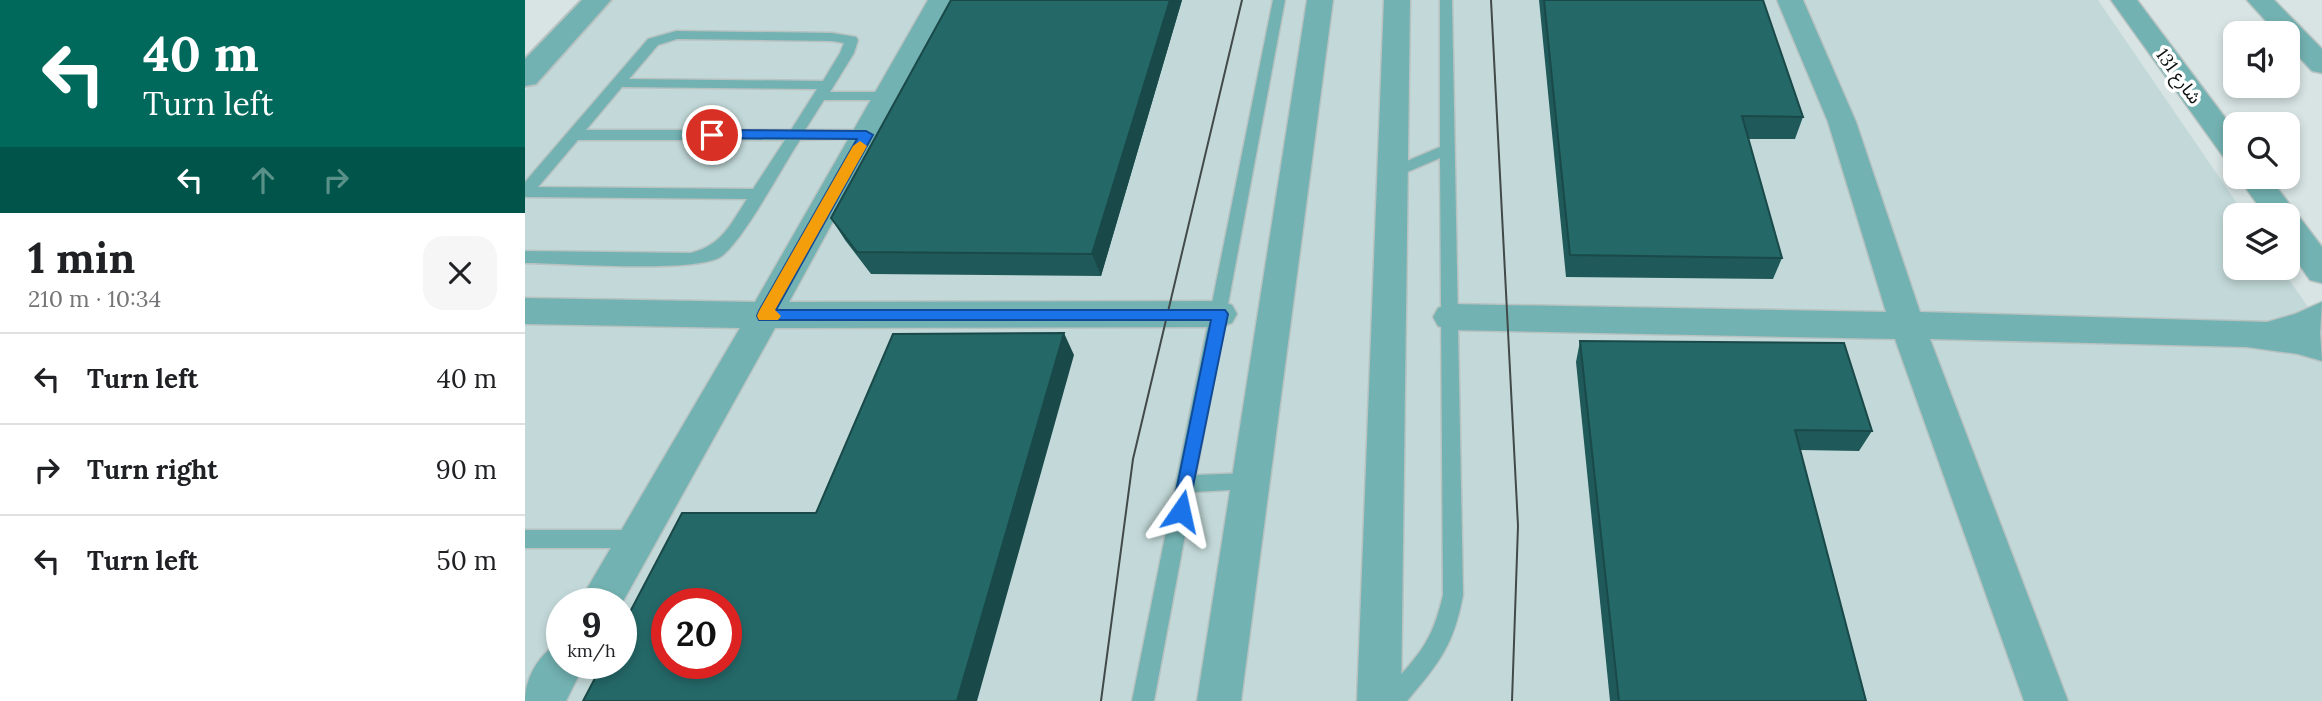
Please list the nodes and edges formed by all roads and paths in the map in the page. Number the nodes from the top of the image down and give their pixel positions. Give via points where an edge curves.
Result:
1 (597, 0) edge
2 (940, 0) edge
3 (1279, 0) edge
4 (1320, 0) edge
5 (1397, 0) edge
6 (1446, 0) edge
7 (1790, 0) edge
8 (2097, 0) edge
9 (2260, 0) edge
10 (2285, 0) edge
11 (2131, 10) edge
12 (2322, 40) edge
13 (2322, 65) edge
14 (525, 77) edge
15 (617, 83) junction
16 (824, 90) junction
17 (887, 96) junction
18 (573, 135) junction
19 (796, 135) junction
20 (866, 135) junction
21 (2223, 136) edge
22 (1448, 149) junction
23 (1391, 174) junction
24 (525, 192) edge
25 (758, 194) junction
26 (2300, 241) edge
27 (525, 257) edge
28 (2322, 271) edge
29 (525, 311) edge
30 (1220, 314) junction
31 (2322, 315) edge
32 (764, 316) junction
33 (1450, 317) junction
34 (1907, 324) junction
35 (2268, 335) junction
36 (2322, 347) edge
37 (1250, 481) junction
38 (1187, 484) junction
39 (525, 539) edge
40 (638, 539) junction
41 (609, 588) edge
42 (554, 679) edge
43 (541, 701) edge
44 (1143, 701) edge
45 (1219, 701) edge
46 (1379, 701) edge
47 (1392, 701) edge
48 (2046, 701) edge

1 - 14 street
2 - 17 street
3 - 30 lane
4 - 37 street
5 - 23 street
6 - 22 lane
7 - 34 street via 1842,122
8 - 11 street
9 - 13 street
10 - 12 street
11 - 21 street, شارع 131
15 - 16 lane
15 - 16 lane via 653,42 665,37 851,40
15 - 18 lane
16 - 17 lane
16 - 19 lane
17 - 20 street
18 - 19 lane
18 - 24 lane
19 - 20 lane
19 - 25 lane
20 - 32 street
22 - 23 lane
22 - 33 lane
23 - 46 street
24 - 25 lane
25 - 27 lane via 723,246 704,256
26 - 28 street
29 - 32 street
30 - 32 street
30 - 38 lane
31 - 35 street
32 - 40 street
33 - 34 street
33 - 47 lane via 1453,595 1445,629 1429,659
34 - 35 street
34 - 48 street
35 - 36 street
37 - 38 lane
37 - 45 street
38 - 44 lane
39 - 40 lane
40 - 41 street
42 - 43 street

